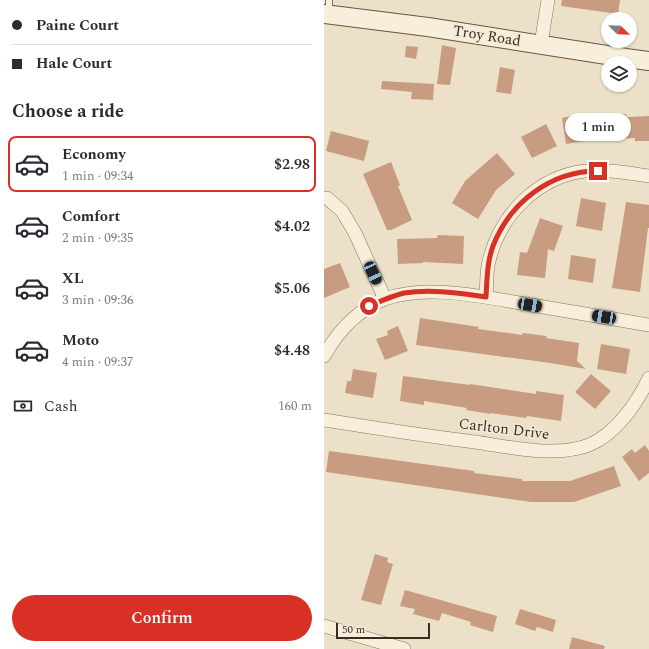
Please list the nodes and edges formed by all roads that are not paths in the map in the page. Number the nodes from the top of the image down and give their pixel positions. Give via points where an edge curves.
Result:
1 (548, 0) edge
2 (327, 10) edge
3 (541, 44) junction
4 (649, 61) edge
5 (649, 176) edge
6 (327, 198) dead end
7 (486, 297) junction
8 (385, 299) junction
9 (649, 325) edge
10 (324, 356) edge
11 (649, 378) edge
12 (324, 420) edge
13 (324, 626) edge
14 (404, 649) edge

1 - 3 street
2 - 3 street, Troy Road
3 - 4 street, Troy Road
5 - 7 street via 622,171 586,171 555,179 540,187 524,199 500,229 488,263
6 - 8 street via 342,211 355,233
7 - 8 street via 426,292 404,293
7 - 9 street
8 - 10 street via 365,310 343,328
11 - 12 street, Carlton Drive via 634,405 605,436 574,449 524,449
13 - 14 street

